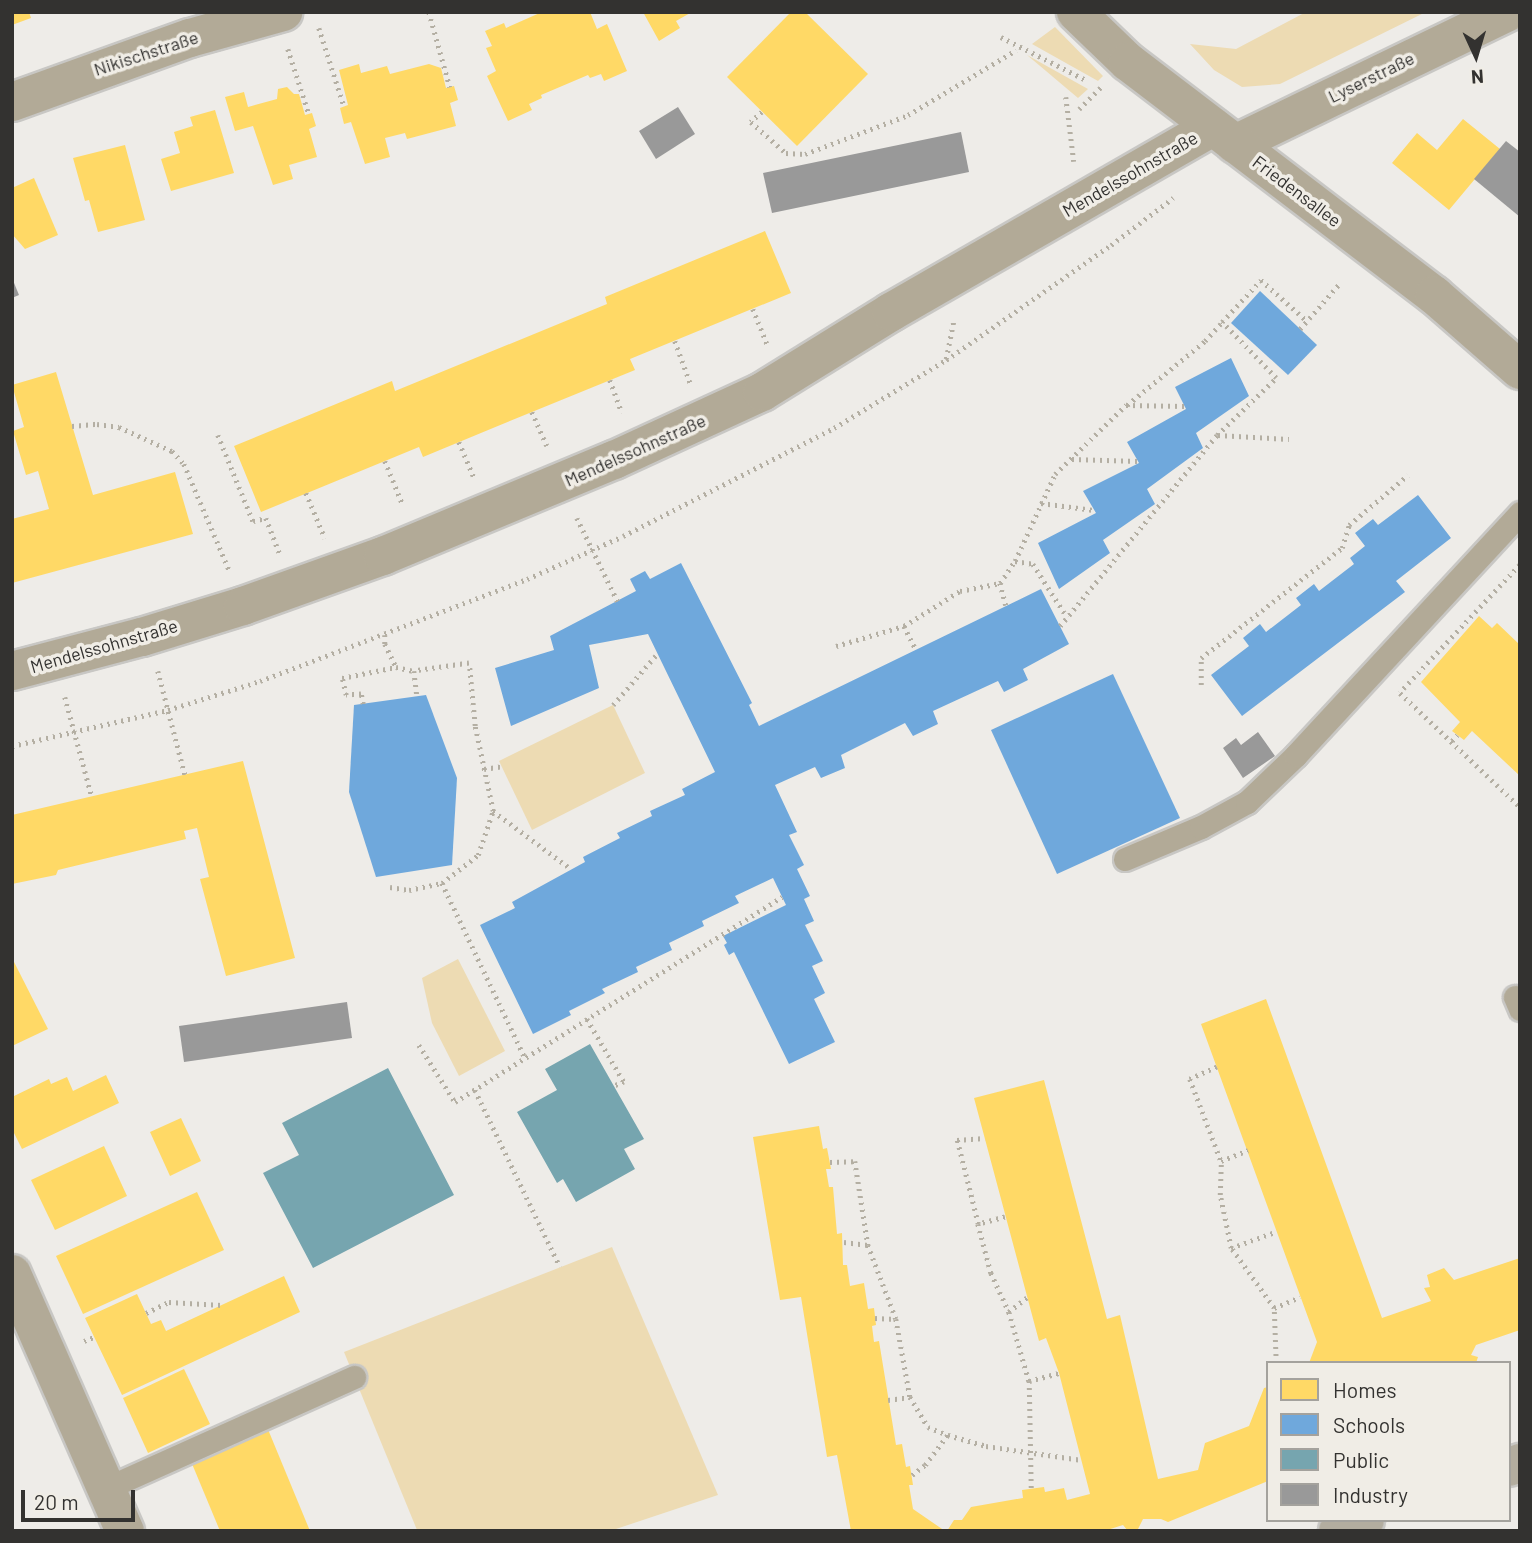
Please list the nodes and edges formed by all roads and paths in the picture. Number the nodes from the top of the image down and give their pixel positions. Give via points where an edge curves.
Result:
1 (429, 12) edge
2 (1076, 12) edge
3 (1508, 12) edge
4 (284, 25) edge
5 (319, 28) dead end
6 (1001, 37) dead end
7 (1016, 50) dead end
8 (450, 87) dead end
9 (1101, 87) junction
10 (1110, 94) dead end
11 (1066, 97) dead end
12 (12, 102) edge
13 (344, 106) dead end
14 (1079, 108) dead end
15 (762, 111) dead end
16 (309, 114) dead end
17 (1224, 135) junction
18 (1074, 164) dead end
19 (1180, 192) dead end
20 (1341, 282) dead end
21 (752, 309) dead end
22 (1307, 321) junction
23 (1222, 322) junction
24 (1300, 329) dead end
25 (675, 341) dead end
26 (770, 352) dead end
27 (1520, 370) edge
28 (610, 380) dead end
29 (694, 392) dead end
30 (1126, 405) junction
31 (1185, 406) dead end
32 (532, 412) dead end
33 (623, 415) dead end
34 (72, 426) dead end
35 (218, 435) dead end
36 (1217, 435) junction
37 (1289, 439) dead end
38 (459, 442) dead end
39 (547, 448) dead end
40 (1071, 459) junction
41 (385, 461) dead end
42 (1138, 461) dead end
43 (1408, 475) dead end
44 (475, 479) dead end
45 (562, 483) junction
46 (306, 493) dead end
47 (1041, 503) junction
48 (405, 510) dead end
49 (1094, 510) dead end
50 (1520, 513) edge
51 (325, 540) dead end
52 (590, 551) junction
53 (281, 555) dead end
54 (1015, 561) junction
55 (1520, 565) edge
56 (1000, 583) junction
57 (618, 602) dead end
58 (1006, 605) dead end
59 (243, 606) junction
60 (1067, 617) junction
61 (904, 626) junction
62 (1060, 626) dead end
63 (385, 635) junction
64 (836, 646) dead end
65 (916, 650) dead end
66 (657, 654) dead end
67 (396, 667) junction
68 (12, 671) edge
69 (414, 671) junction
70 (1201, 685) dead end
71 (417, 696) dead end
72 (363, 704) dead end
73 (613, 705) dead end
74 (167, 710) junction
75 (75, 732) junction
76 (1457, 735) dead end
77 (1452, 741) junction
78 (12, 746) edge
79 (502, 766) dead end
80 (484, 769) junction
81 (185, 775) dead end
82 (92, 797) dead end
83 (1520, 807) edge
84 (494, 811) junction
85 (1125, 859) dead end
86 (571, 869) dead end
87 (442, 883) junction
88 (390, 887) dead end
89 (782, 897) dead end
90 (587, 1019) junction
91 (419, 1045) dead end
92 (525, 1058) junction
93 (1217, 1067) dead end
94 (614, 1086) dead end
95 (475, 1090) junction
96 (985, 1138) dead end
97 (1248, 1150) dead end
98 (1222, 1161) junction
99 (830, 1162) dead end
100 (1004, 1217) dead end
101 (978, 1224) junction
102 (1275, 1232) dead end
103 (844, 1242) dead end
104 (868, 1245) junction
105 (1231, 1248) junction
106 (560, 1267) dead end
107 (12, 1274) edge
108 (1300, 1297) dead end
109 (1027, 1298) dead end
110 (222, 1306) dead end
111 (1274, 1308) junction
112 (1009, 1312) junction
113 (146, 1313) dead end
114 (875, 1318) dead end
115 (896, 1319) junction
116 (94, 1337) dead end
117 (84, 1341) dead end
118 (1276, 1361) edge
119 (1059, 1373) dead end
120 (354, 1377) dead end
121 (1029, 1381) junction
122 (910, 1397) junction
123 (888, 1400) dead end
124 (947, 1435) junction
125 (1030, 1454) junction
126 (1082, 1460) dead end
127 (912, 1475) dead end
128 (107, 1488) junction
129 (1031, 1488) dead end
130 (1360, 1522) edge
131 (125, 1531) edge
132 (1338, 1531) edge

1 - 8 path
2 - 17 street, Friedensallee via 1128,62
3 - 17 street, Lyserstraße
4 - 12 street, Nikischstraße via 190,38
4 - 16 path
5 - 13 path
6 - 9 path
7 - 15 path via 908,115 805,154 786,153 751,122
9 - 10 path
9 - 14 path
11 - 18 path
17 - 27 street, Friedensallee via 1434,295
17 - 45 street, Mendelssohnstraße via 891,312 762,392
19 - 52 path via 1111,246 834,428
20 - 22 path
21 - 26 path
22 - 23 path via 1261,280
22 - 24 path
23 - 30 path
23 - 36 path via 1276,378
25 - 29 path
28 - 33 path
30 - 31 path
30 - 40 path
32 - 39 path
34 - 59 path via 118,427 172,451 184,464
35 - 53 path via 254,521 266,518
36 - 37 path
36 - 60 path
38 - 44 path
40 - 42 path
40 - 47 path via 1055,474
41 - 48 path
43 - 70 path via 1349,525 1342,548 1201,658
45 - 52 path
45 - 59 street, Mendelssohnstraße via 383,556
46 - 51 path
47 - 49 path
47 - 54 path
50 - 85 lane via 1247,802 1202,827
52 - 57 path
52 - 63 path
54 - 56 path
54 - 60 path via 1033,564
55 - 77 path via 1400,693
56 - 58 path
56 - 61 path via 960,591
59 - 68 street, Mendelssohnstraße
60 - 62 path
61 - 64 path
61 - 65 path
63 - 67 path
63 - 74 path
66 - 73 path
67 - 69 path
67 - 72 path via 342,678 345,695 361,694
69 - 71 path
69 - 80 path via 469,663
74 - 75 path
74 - 81 path
75 - 78 path
75 - 82 path
76 - 77 path
77 - 83 path
79 - 80 path
80 - 84 path
84 - 86 path
84 - 87 path via 478,855
87 - 88 path via 409,890
87 - 92 path
89 - 90 path
90 - 92 path
90 - 94 path via 624,1082
91 - 95 path via 455,1102
92 - 95 path
93 - 98 path via 1190,1079
95 - 106 path
96 - 101 path via 957,1140
97 - 98 path
98 - 105 path via 1220,1195
99 - 104 path via 855,1161
100 - 101 path
101 - 112 path via 990,1273
102 - 105 path
103 - 104 path
104 - 115 path
105 - 111 path
107 - 128 street
108 - 111 path
109 - 112 path
110 - 113 path via 169,1302
111 - 118 path
112 - 121 path
114 - 115 path
115 - 122 path
116 - 117 path
119 - 121 path
120 - 128 lane
121 - 125 path
122 - 123 path
122 - 124 path via 928,1427
124 - 125 path
124 - 127 path
125 - 126 path
125 - 129 path
128 - 131 street
130 - 132 main road

